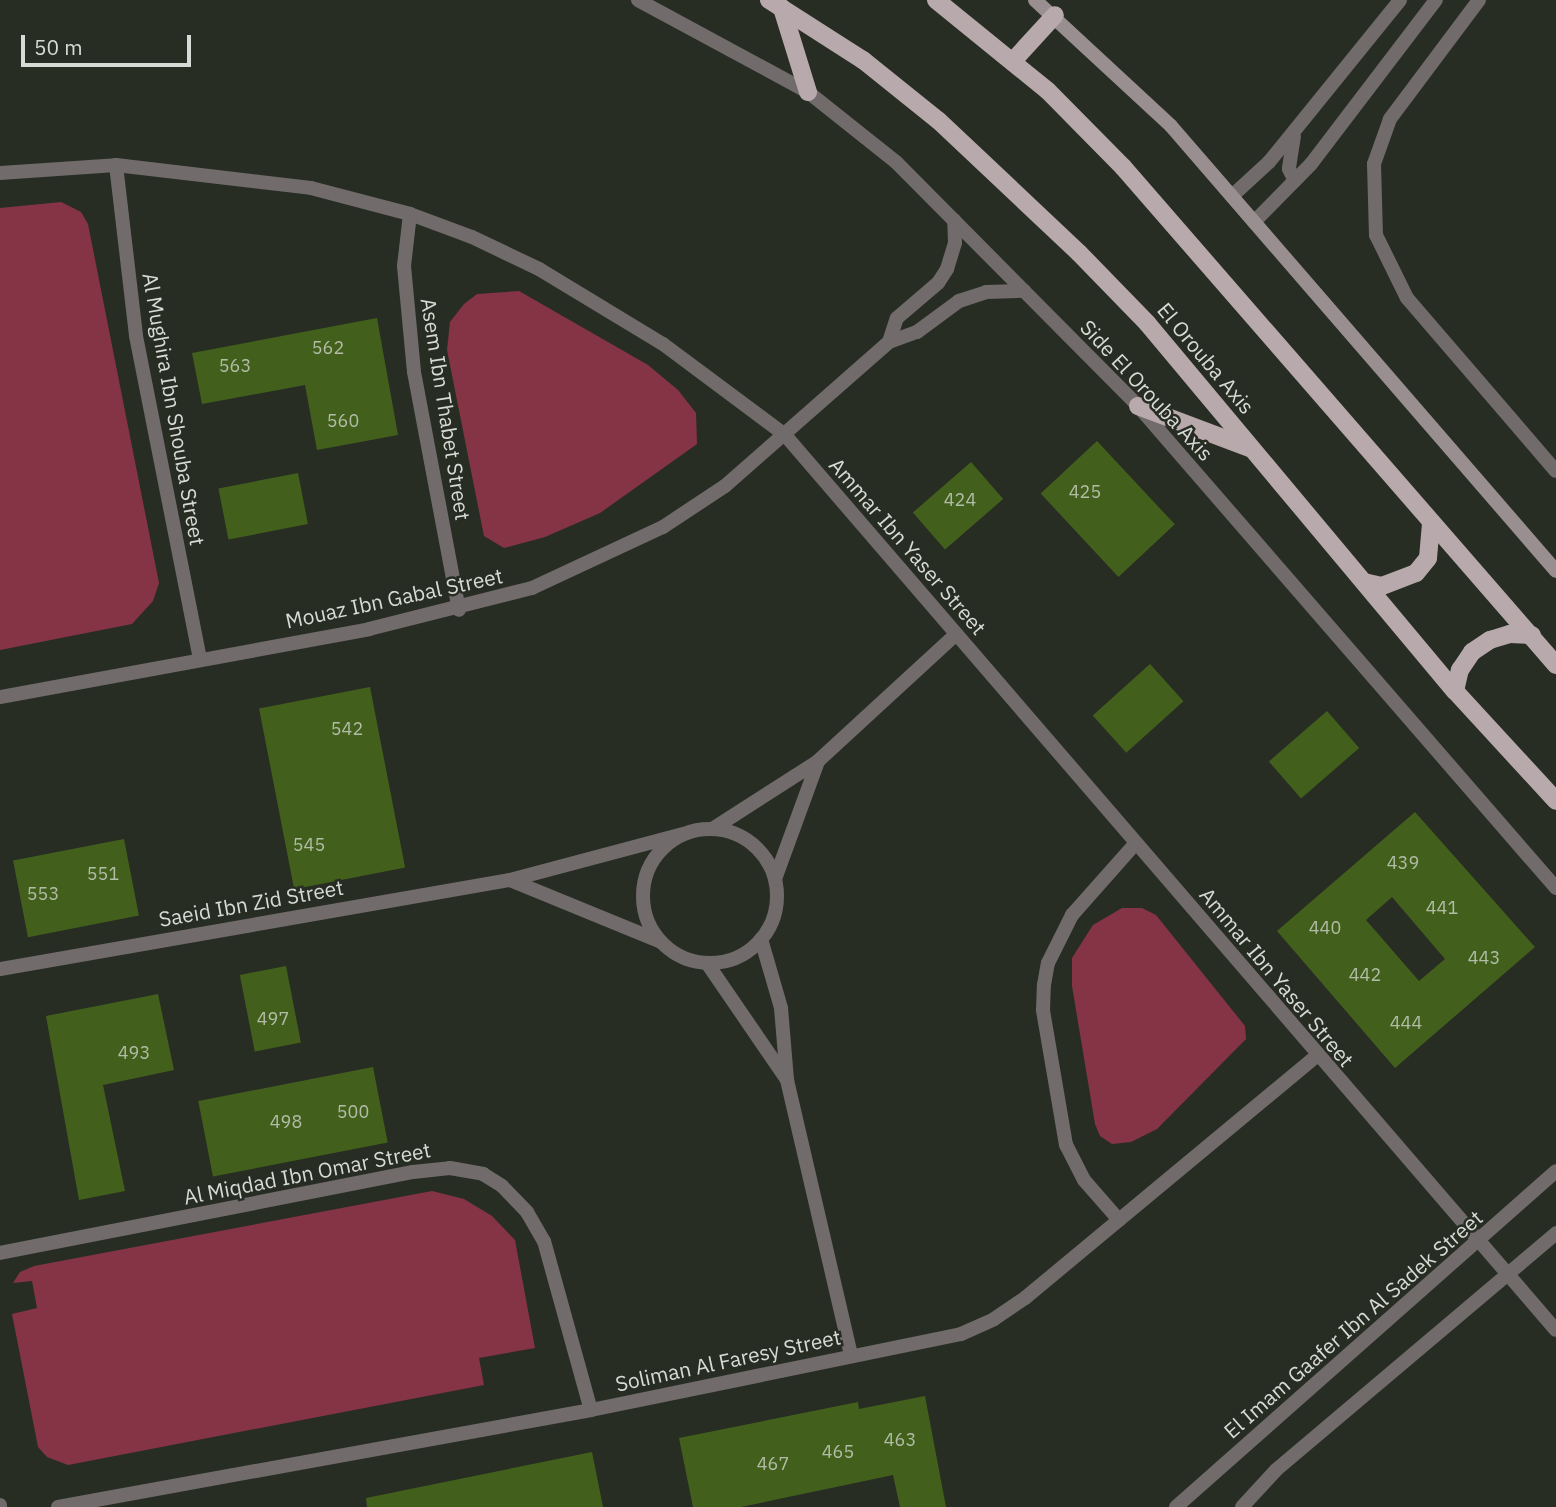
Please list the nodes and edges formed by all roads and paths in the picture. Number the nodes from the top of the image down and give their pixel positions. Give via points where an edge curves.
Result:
1 (638, 0) edge
2 (936, 0) edge
3 (1035, 0) edge
4 (1400, 0) edge
5 (1436, 0) edge
6 (1479, 0) edge
7 (775, 4) edge
8 (1055, 15) junction
9 (1013, 61) junction
10 (808, 92) junction
11 (1295, 131) junction
12 (117, 165) junction
13 (0, 173) edge
14 (1294, 181) junction
15 (1232, 196) junction
16 (410, 214) junction
17 (954, 220) junction
18 (1254, 222) junction
19 (1024, 291) junction
20 (889, 342) junction
21 (1138, 406) junction
22 (785, 435) junction
23 (1252, 448) junction
24 (1556, 471) edge
25 (1431, 522) junction
26 (1556, 571) edge
27 (1364, 583) junction
28 (459, 610) junction
29 (956, 634) junction
30 (1532, 635) junction
31 (200, 659) junction
32 (1556, 665) edge
33 (1455, 691) junction
34 (0, 697) edge
35 (817, 762) junction
36 (1556, 801) edge
37 (715, 828) junction
38 (682, 834) junction
39 (1136, 843) junction
40 (775, 879) junction
41 (510, 880) junction
42 (1556, 888) edge
43 (761, 939) junction
44 (662, 943) junction
45 (707, 963) junction
46 (0, 969) edge
47 (1317, 1056) junction
48 (787, 1080) junction
49 (1556, 1171) edge
50 (1119, 1220) junction
51 (1556, 1233) edge
52 (1478, 1244) junction
53 (0, 1253) edge
54 (1509, 1277) junction
55 (1556, 1330) edge
56 (851, 1355) junction
57 (591, 1410) junction
58 (58, 1507) edge
59 (1176, 1507) edge
60 (1242, 1507) edge

1 - 10 street, Side El Orouba Axis
2 - 9 main road
3 - 8 street
4 - 11 street
5 - 14 street
6 - 24 street via 1390,120 1374,164 1374,223 1383,257 1407,298
7 - 10 main road
7 - 23 main road, El Orouba Axis via 863,60 1012,185 1147,323
8 - 9 main road
8 - 15 street via 1171,125
9 - 25 main road via 1123,167
10 - 17 street, Side El Orouba Axis via 896,162
11 - 14 street via 1289,169
11 - 15 street
12 - 13 street, Ammar Ibn Yaser Street
12 - 16 street, Ammar Ibn Yaser Street via 311,188
12 - 31 street, Al Mughira Ibn Shouba Street via 136,336
14 - 18 street
15 - 18 street
16 - 22 street, Ammar Ibn Yaser Street via 472,237 602,305
16 - 28 street, Asem Ibn Thabet Street via 404,266 413,360
17 - 19 street, Side El Orouba Axis
17 - 20 street, Mouaz Ibn Gabal Street via 955,243 947,269 938,283 897,318
18 - 26 street
19 - 20 street, Mouaz Ibn Gabal Street via 965,298 909,337
19 - 21 street, Side El Orouba Axis
20 - 22 street, Mouaz Ibn Gabal Street
21 - 23 main road
21 - 42 street, Side El Orouba Axis
22 - 28 street, Mouaz Ibn Gabal Street via 725,486 663,527 532,588
22 - 29 street, Ammar Ibn Yaser Street
23 - 27 main road, El Orouba Axis
25 - 27 main road via 1433,541 1416,573 1382,586
25 - 30 main road
27 - 33 main road, El Orouba Axis
28 - 31 street, Mouaz Ibn Gabal Street
29 - 35 street
29 - 39 street, Ammar Ibn Yaser Street
30 - 32 main road
30 - 33 main road via 1500,637 1472,652 1460,670
31 - 34 street, Mouaz Ibn Gabal Street
33 - 36 main road, El Orouba Axis
35 - 37 street
35 - 40 street
37 - 38 street
37 - 40 street via 746,839 759,850
38 - 41 street, Saeid Ibn Zid Street
38 - 44 street via 654,858 643,892 644,911
39 - 47 street, Ammar Ibn Yaser Street
39 - 50 street via 1072,915 1048,963 1044,985 1043,1010 1066,1144 1084,1180
40 - 43 street via 775,911
41 - 44 street
41 - 46 street, Saeid Ibn Zid Street
43 - 45 street via 746,953
43 - 48 street via 781,1008
44 - 45 street via 690,961
45 - 48 street
47 - 50 street, Soliman Al Faresy Street
47 - 52 street, Ammar Ibn Yaser Street
48 - 56 street
49 - 52 street, El Imam Gaafer Ibn Al Sadek Street
50 - 56 street, Soliman Al Faresy Street via 994,1319 961,1334
51 - 54 street
52 - 54 street, Ammar Ibn Yaser Street
52 - 59 street, El Imam Gaafer Ibn Al Sadek Street
53 - 57 street, Al Miqdad Ibn Omar Street via 413,1172 450,1168 483,1174 527,1212 544,1241
54 - 55 street, Ammar Ibn Yaser Street
54 - 60 street via 1276,1470
56 - 57 street, Soliman Al Faresy Street
57 - 58 street, Soliman Al Faresy Street

